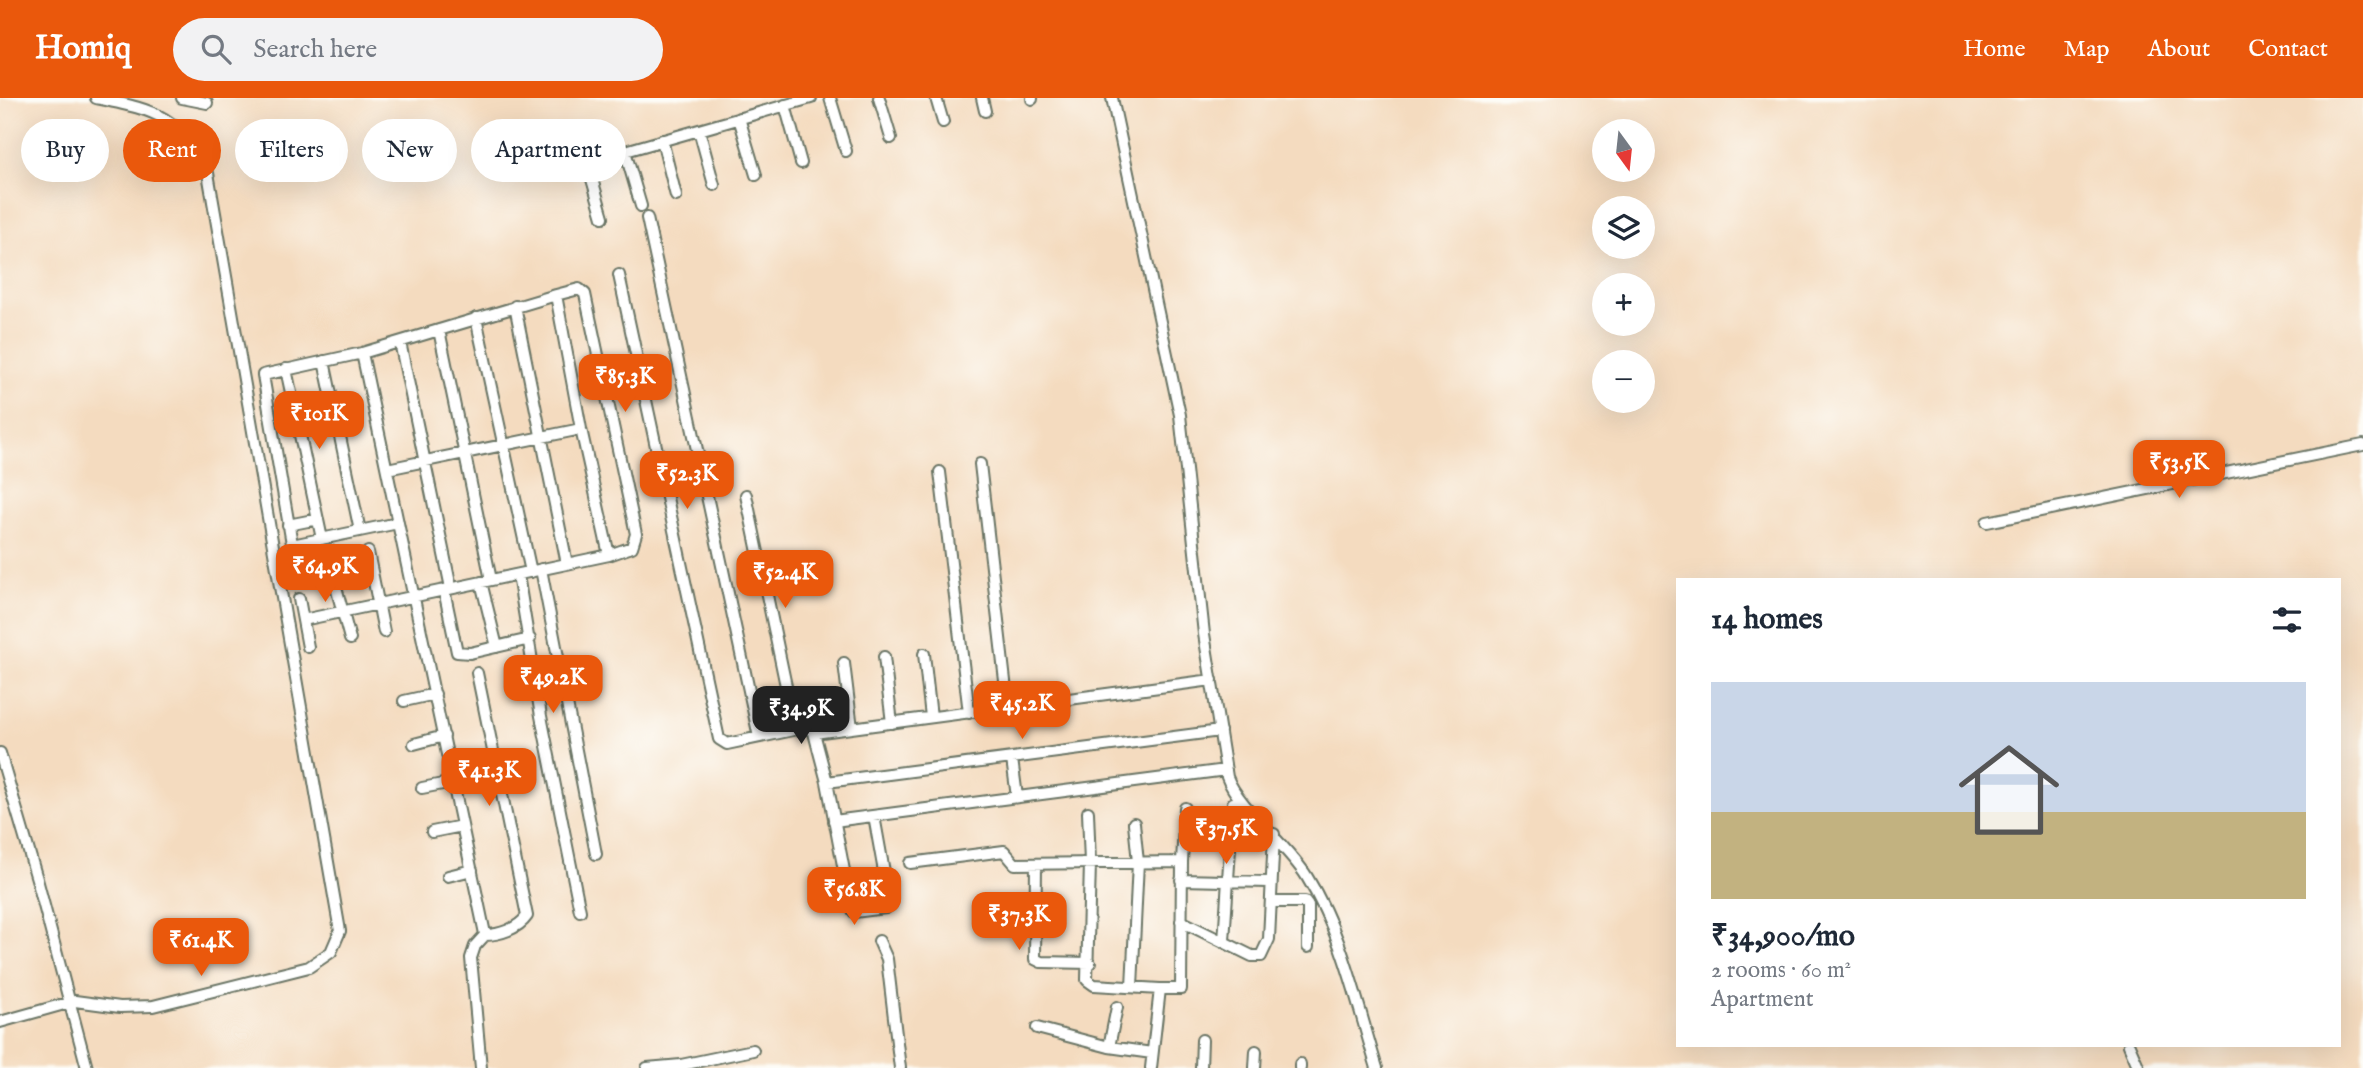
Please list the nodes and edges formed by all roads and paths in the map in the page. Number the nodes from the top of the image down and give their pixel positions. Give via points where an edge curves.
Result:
1 (96, 98) edge
2 (182, 98) edge
3 (811, 98) edge
4 (830, 98) edge
5 (879, 98) edge
6 (936, 98) edge
7 (982, 98) edge
8 (1112, 98) edge
9 (207, 103) dead end
10 (785, 105) junction
11 (985, 111) dead end
12 (739, 118) junction
13 (943, 122) dead end
14 (699, 130) junction
15 (891, 138) dead end
16 (662, 140) junction
17 (846, 150) dead end
18 (626, 151) edge
19 (626, 154) edge
20 (800, 163) dead end
21 (756, 175) dead end
22 (593, 182) edge
23 (714, 185) dead end
24 (676, 196) dead end
25 (641, 206) dead end
26 (603, 217) dead end
27 (646, 218) dead end
28 (619, 275) dead end
29 (556, 295) junction
30 (514, 306) junction
31 (476, 318) junction
32 (439, 330) junction
33 (400, 342) junction
34 (362, 354) junction
35 (324, 361) junction
36 (286, 369) junction
37 (581, 429) junction
38 (541, 438) junction
39 (503, 445) junction
40 (2363, 445) edge
41 (464, 453) junction
42 (425, 461) junction
43 (699, 463) junction
44 (980, 464) dead end
45 (387, 469) junction
46 (661, 470) junction
47 (940, 472) dead end
48 (746, 495) dead end
49 (318, 519) junction
50 (1987, 522) dead end
51 (398, 523) junction
52 (288, 525) junction
53 (360, 531) junction
54 (322, 539) junction
55 (292, 545) junction
56 (368, 552) dead end
57 (608, 555) junction
58 (295, 561) dead end
59 (329, 561) dead end
60 (567, 564) junction
61 (536, 570) junction
62 (518, 575) junction
63 (486, 581) junction
64 (448, 589) junction
65 (414, 596) junction
66 (299, 599) dead end
67 (379, 604) junction
68 (343, 611) junction
69 (303, 620) junction
70 (384, 632) dead end
71 (350, 639) dead end
72 (530, 639) junction
73 (307, 647) dead end
74 (497, 647) junction
75 (924, 654) dead end
76 (884, 657) dead end
77 (844, 663) dead end
78 (477, 673) dead end
79 (1212, 680) junction
80 (435, 694) junction
81 (404, 701) dead end
82 (1008, 708) junction
83 (968, 713) junction
84 (931, 718) junction
85 (892, 723) junction
86 (852, 728) junction
87 (795, 729) junction
88 (1220, 731) junction
89 (814, 733) junction
90 (444, 736) junction
91 (759, 737) junction
92 (414, 744) dead end
93 (0, 753) edge
94 (1012, 759) junction
95 (1226, 770) junction
96 (453, 782) junction
97 (827, 782) junction
98 (422, 788) dead end
99 (1017, 797) junction
100 (1233, 803) dead end
101 (1185, 808) dead end
102 (1088, 812) dead end
103 (874, 816) junction
104 (834, 821) junction
105 (1134, 823) dead end
106 (462, 826) junction
107 (432, 832) dead end
108 (1274, 834) junction
109 (596, 854) dead end
110 (1138, 862) junction
111 (1182, 862) junction
112 (911, 863) dead end
113 (1090, 863) junction
114 (1036, 865) junction
115 (472, 870) junction
116 (447, 876) dead end
117 (1181, 880) junction
118 (1228, 882) junction
119 (1269, 882) junction
120 (1271, 902) junction
121 (580, 911) dead end
122 (1181, 921) junction
123 (485, 936) junction
124 (880, 941) dead end
125 (1224, 941) junction
126 (1308, 947) dead end
127 (1090, 963) junction
128 (1132, 986) junction
129 (1160, 989) junction
130 (67, 1002) junction
131 (1117, 1007) dead end
132 (0, 1022) edge
133 (1037, 1028) dead end
134 (1202, 1040) dead end
135 (1109, 1047) junction
136 (2130, 1047) edge
137 (753, 1050) dead end
138 (1256, 1051) dead end
139 (1152, 1053) junction
140 (681, 1066) edge
141 (87, 1068) edge
142 (481, 1068) edge
143 (647, 1068) edge
144 (900, 1068) edge
145 (1151, 1068) edge
146 (1201, 1068) edge
147 (1255, 1068) edge
148 (1377, 1068) edge
149 (2139, 1068) edge

1 - 130 street via 154,111 192,142 208,173 340,931 331,952 309,967 153,1006
2 - 9 street
3 - 10 street
4 - 17 street
5 - 15 street
6 - 13 street
7 - 11 street
8 - 79 street via 1180,415
10 - 12 street
10 - 20 street
12 - 14 street
12 - 21 street
14 - 16 street
14 - 23 street
16 - 18 street
16 - 24 street
19 - 25 street
22 - 26 street
27 - 43 street
28 - 46 street
29 - 30 street
29 - 37 street
29 - 57 street via 579,289 585,294 636,534 632,547
30 - 31 street
30 - 38 street
31 - 32 street
31 - 39 street
32 - 33 street
32 - 41 street
33 - 34 street
33 - 42 street
34 - 35 street
34 - 45 street
35 - 36 street
35 - 53 street
36 - 49 street
36 - 52 street via 262,378
37 - 38 street
37 - 57 street
38 - 39 street
38 - 60 street
39 - 41 street
39 - 61 street
40 - 50 street
41 - 42 street
41 - 63 street
42 - 45 street
42 - 64 street
43 - 46 street
43 - 91 street
44 - 82 street
45 - 51 street
46 - 91 street via 719,739 727,744
47 - 83 street
48 - 87 street
49 - 52 street
49 - 54 street
51 - 53 street
51 - 65 street
52 - 55 street
53 - 54 street
54 - 55 street
55 - 58 street
56 - 67 street
57 - 60 street
59 - 68 street
60 - 61 street
61 - 62 street
61 - 109 street
62 - 63 street
62 - 72 street
63 - 64 street
63 - 74 street
64 - 65 street
64 - 74 street via 457,652
65 - 67 street
65 - 80 street
66 - 69 street
67 - 68 street
67 - 70 street
68 - 69 street
68 - 71 street
69 - 73 street
72 - 74 street
72 - 121 street
75 - 84 street
76 - 85 street
77 - 86 street
78 - 123 street via 527,916 505,931
79 - 82 street
79 - 88 street
80 - 81 street
80 - 90 street
82 - 83 street
83 - 84 street
84 - 85 street
85 - 86 street
86 - 89 street
87 - 89 street via 810,727
87 - 91 street
88 - 94 street
88 - 95 street
89 - 97 street
90 - 92 street
90 - 96 street
93 - 130 street
94 - 97 street
94 - 99 street
95 - 99 street
95 - 108 street via 1237,794
96 - 98 street
96 - 106 street
97 - 104 street
99 - 103 street
100 - 118 street
101 - 111 street
102 - 113 street
103 - 104 street
103 - 104 street via 891,900 886,908 852,910
105 - 110 street
106 - 107 street
106 - 115 street
108 - 119 street
108 - 148 street via 1326,910
110 - 111 street
110 - 113 street
110 - 128 street
111 - 117 street
112 - 114 street via 1004,851 1012,863
113 - 114 street
113 - 127 street
114 - 127 street via 1035,959
115 - 116 street
115 - 123 street
117 - 118 street
117 - 122 street
118 - 119 street
118 - 125 street
119 - 120 street
120 - 125 street via 1269,940 1261,956
120 - 126 street via 1305,902
122 - 125 street
122 - 129 street via 1181,989
123 - 142 street via 471,958
124 - 144 street via 887,959
127 - 128 street via 1088,983
128 - 129 street
129 - 139 street
130 - 132 street
130 - 141 street
131 - 135 street
133 - 135 street
134 - 146 street
135 - 139 street
136 - 149 street
137 - 140 street
138 - 147 street
139 - 145 street
140 - 143 street

